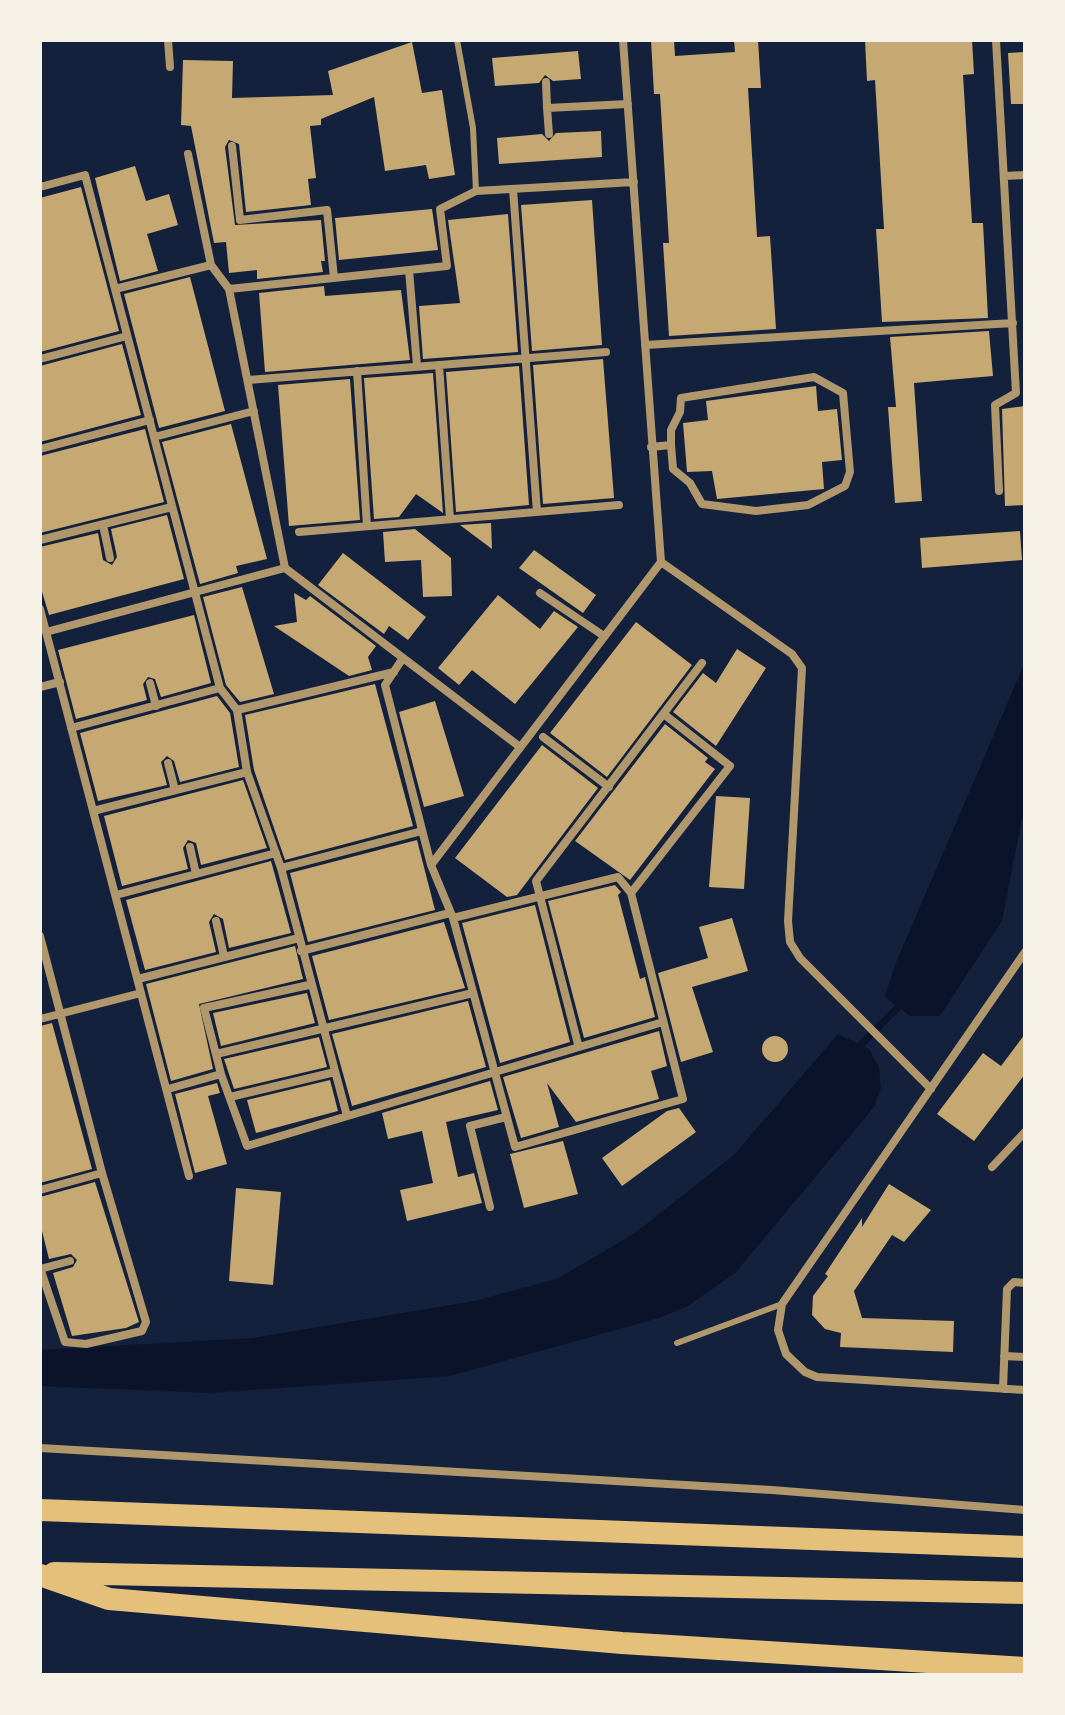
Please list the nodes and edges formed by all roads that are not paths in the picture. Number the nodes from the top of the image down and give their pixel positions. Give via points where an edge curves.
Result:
1 (168, 40) edge
2 (457, 40) edge
3 (623, 40) edge
4 (996, 40) edge
5 (170, 67) dead end
6 (546, 82) dead end
7 (628, 104) junction
8 (547, 108) junction
9 (549, 134) dead end
10 (232, 146) dead end
11 (188, 154) dead end
12 (1025, 175) edge
13 (1004, 176) junction
14 (634, 182) junction
15 (40, 187) edge
16 (513, 189) junction
17 (476, 191) junction
18 (211, 265) junction
19 (409, 270) junction
20 (334, 278) junction
21 (115, 289) junction
22 (229, 289) junction
23 (1013, 323) junction
24 (127, 336) junction
25 (645, 345) junction
26 (606, 352) dead end
27 (526, 358) junction
28 (40, 359) edge
29 (439, 365) junction
30 (417, 366) junction
31 (357, 371) junction
32 (248, 380) junction
33 (254, 411) junction
34 (150, 420) junction
35 (154, 437) junction
36 (671, 445) junction
37 (651, 447) junction
38 (40, 449) edge
39 (999, 491) dead end
40 (619, 505) dead end
41 (172, 507) junction
42 (537, 512) junction
43 (450, 519) junction
44 (103, 525) junction
45 (367, 526) junction
46 (299, 532) dead end
47 (40, 540) edge
48 (110, 558) dead end
49 (661, 562) junction
50 (285, 568) junction
51 (195, 592) junction
52 (540, 593) dead end
53 (40, 609) edge
54 (46, 632) junction
55 (604, 636) junction
56 (403, 658) junction
57 (702, 663) dead end
58 (394, 672) junction
59 (60, 682) junction
60 (150, 683) dead end
61 (40, 687) edge
62 (220, 688) junction
63 (156, 706) junction
64 (237, 710) junction
65 (665, 715) junction
66 (71, 728) junction
67 (543, 737) dead end
68 (520, 747) junction
69 (168, 763) dead end
70 (247, 772) junction
71 (609, 787) junction
72 (175, 790) junction
73 (93, 811) junction
74 (422, 831) junction
75 (190, 847) dead end
76 (276, 853) junction
77 (431, 865) junction
78 (281, 868) junction
79 (196, 874) junction
80 (631, 893) junction
81 (116, 895) junction
82 (540, 897) junction
83 (451, 916) junction
84 (216, 921) dead end
85 (40, 936) edge
86 (299, 938) junction
87 (301, 951) junction
88 (1025, 952) edge
89 (224, 956) junction
90 (138, 979) junction
91 (309, 985) junction
92 (141, 993) junction
93 (473, 993) junction
94 (62, 1014) junction
95 (40, 1019) edge
96 (663, 1022) junction
97 (324, 1031) junction
98 (578, 1044) junction
99 (216, 1054) junction
100 (335, 1072) junction
101 (494, 1072) junction
102 (221, 1074) junction
103 (168, 1089) junction
104 (931, 1089) junction
105 (230, 1097) junction
106 (347, 1116) junction
107 (506, 1117) junction
108 (1025, 1132) edge
109 (992, 1167) dead end
110 (102, 1173) junction
111 (189, 1176) dead end
112 (40, 1190) edge
113 (490, 1207) dead end
114 (70, 1261) dead end
115 (41, 1273) edge
116 (1025, 1283) edge
117 (782, 1304) junction
118 (677, 1343) dead end
119 (1004, 1356) junction
120 (1025, 1357) edge
121 (1003, 1389) junction
122 (1025, 1390) edge
123 (40, 1448) edge
124 (40, 1510) edge
125 (1025, 1510) edge
126 (1025, 1541) edge
127 (970, 1544) junction
128 (1025, 1547) edge
129 (40, 1574) edge
130 (968, 1590) junction
131 (1025, 1593) edge
132 (1025, 1600) edge
133 (1025, 1668) edge

1 - 5 street
2 - 17 lane via 473,128
3 - 7 street
4 - 13 street
6 - 8 street
7 - 8 street
7 - 14 street
8 - 9 street
10 - 20 street via 240,220 327,210
11 - 18 street
12 - 13 street
13 - 23 street
14 - 16 street
14 - 25 street
15 - 21 street via 85,175
16 - 17 street
16 - 27 street
17 - 19 street via 440,209 447,266
18 - 21 street
18 - 22 street
19 - 20 street
19 - 30 street
20 - 22 street
21 - 24 street
22 - 32 street
23 - 25 street
23 - 39 street via 1016,393 995,405
24 - 28 street
24 - 34 street
25 - 37 street
26 - 27 street
27 - 29 street
27 - 42 street
29 - 30 street
29 - 43 street
30 - 31 street
31 - 32 street
31 - 45 street
32 - 33 street
33 - 35 street
33 - 50 street
34 - 35 street
34 - 38 street
35 - 41 street
36 - 36 street via 673,469 690,483 702,504 756,511 808,505 845,486 850,472 843,393 814,377 681,398
36 - 37 street
37 - 49 street
40 - 42 street
41 - 44 street
41 - 51 street
42 - 43 street
43 - 45 street
44 - 47 street
44 - 48 street
45 - 46 street
49 - 55 street
49 - 104 street via 792,654 802,668 790,942
50 - 51 street
50 - 56 street
51 - 54 street
51 - 62 street
52 - 55 street
53 - 54 street
54 - 59 street
55 - 68 street
56 - 58 street
56 - 68 street
57 - 65 street
58 - 64 street
58 - 74 street via 385,685
59 - 61 street
59 - 66 street
60 - 63 street
62 - 63 street
62 - 64 street
63 - 66 street
64 - 70 street
65 - 71 street
65 - 80 street via 730,766
66 - 73 street
67 - 71 street
68 - 77 street
69 - 72 street
70 - 72 street
70 - 76 street
71 - 82 street via 536,881
72 - 73 street
73 - 81 street
74 - 77 street
74 - 78 street
75 - 79 street
76 - 78 street
76 - 79 street
77 - 83 street
78 - 86 street
79 - 81 street
80 - 82 street via 618,877
80 - 96 street
81 - 90 street
82 - 83 street
82 - 98 street
83 - 87 street
83 - 93 street
84 - 89 street
85 - 94 street
86 - 87 street
86 - 89 street
87 - 91 street
88 - 104 street
89 - 90 street
90 - 92 street
91 - 97 street
91 - 99 street via 204,1008
92 - 94 street
92 - 103 street
93 - 97 street
93 - 101 street
94 - 95 street
94 - 110 street
96 - 98 street
96 - 107 street via 683,1099 515,1147
97 - 99 street
97 - 100 street
98 - 101 street
99 - 102 street
100 - 105 street
100 - 106 street
101 - 106 street
101 - 107 street
102 - 103 street
102 - 105 street
103 - 111 street
104 - 117 street
105 - 106 street via 247,1146
107 - 113 street via 470,1126
108 - 109 street
110 - 112 street
110 - 115 street via 146,1322 142,1331 86,1344 65,1342
114 - 115 street
116 - 119 street via 1014,1282 1007,1289
117 - 118 lane
117 - 121 street via 778,1330 786,1354 817,1377
119 - 120 street
119 - 121 street
121 - 122 street
123 - 125 street via 772,1490
124 - 127 highway
126 - 127 highway
127 - 128 highway
129 - 130 highway
129 - 133 highway via 109,1599 622,1643
130 - 131 highway
130 - 132 highway

